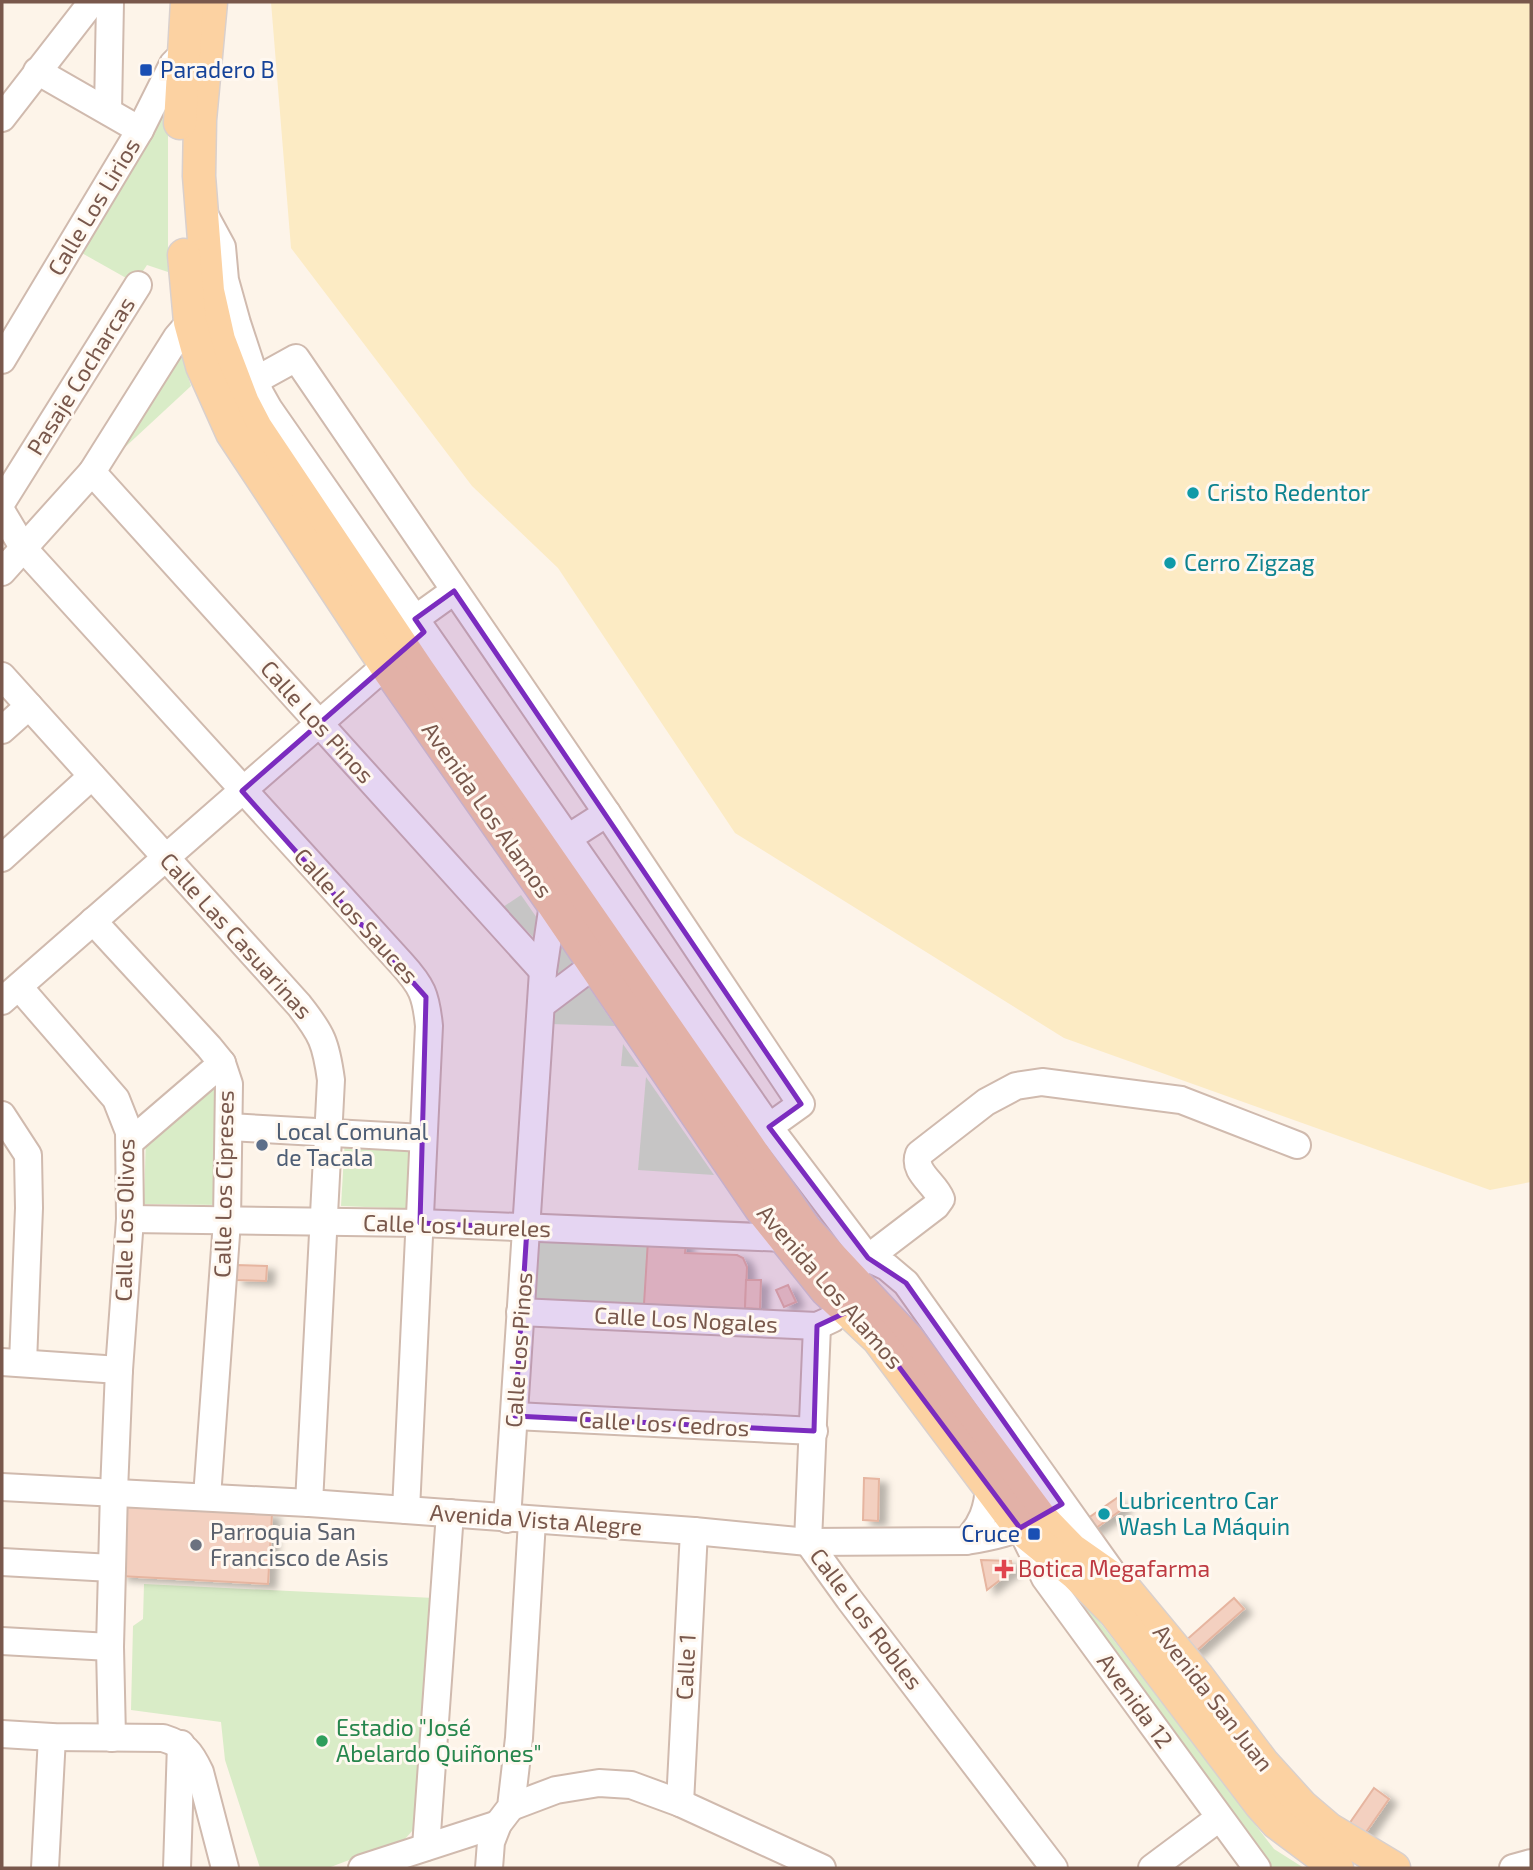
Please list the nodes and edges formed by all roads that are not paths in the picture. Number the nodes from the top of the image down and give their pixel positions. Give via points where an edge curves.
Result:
1 (92, 2) edge
2 (110, 2) edge
3 (187, 2) edge
4 (211, 2) edge
5 (183, 54) junction
6 (37, 71) junction
7 (108, 111) junction
8 (2, 118) edge
9 (140, 130) junction
10 (202, 209) junction
11 (138, 285) dead end
12 (202, 318) junction
13 (2, 360) edge
14 (256, 380) junction
15 (92, 472) junction
16 (2, 502) edge
17 (2, 512) edge
18 (24, 549) junction
19 (2, 572) edge
20 (454, 591) junction
21 (415, 619) junction
22 (395, 658) junction
23 (2, 676) edge
24 (29, 706) junction
25 (318, 724) junction
26 (2, 730) edge
27 (92, 776) junction
28 (242, 791) junction
29 (607, 813) junction
30 (2, 858) edge
31 (166, 858) junction
32 (558, 858) junction
33 (553, 904) junction
34 (93, 921) junction
35 (594, 965) junction
36 (543, 971) junction
37 (10, 994) edge
38 (541, 1005) junction
39 (222, 1063) junction
40 (2, 1115) edge
41 (229, 1127) junction
42 (328, 1133) junction
43 (757, 1135) junction
44 (423, 1138) junction
45 (130, 1142) junction
46 (1297, 1145) dead end
47 (823, 1201) junction
48 (130, 1219) junction
49 (227, 1221) junction
50 (325, 1223) junction
51 (420, 1223) junction
52 (527, 1228) junction
53 (793, 1230) junction
54 (847, 1274) junction
55 (849, 1311) junction
56 (520, 1312) junction
57 (817, 1326) junction
58 (12, 1362) edge
59 (119, 1370) junction
60 (515, 1416) junction
61 (814, 1432) junction
62 (989, 1486) junction
63 (2, 1487) edge
64 (114, 1491) junction
65 (207, 1497) junction
66 (309, 1503) junction
67 (406, 1510) junction
68 (450, 1513) junction
69 (1041, 1516) junction
70 (520, 1520) junction
71 (694, 1531) junction
72 (967, 1541) junction
73 (808, 1542) junction
74 (2, 1562) edge
75 (112, 1568) junction
76 (2, 1641) edge
77 (110, 1647) junction
78 (2, 1734) edge
79 (52, 1737) junction
80 (112, 1738) junction
81 (181, 1744) junction
82 (680, 1803) junction
83 (505, 1815) junction
84 (1219, 1818) junction
85 (426, 1847) junction
86 (1531, 1863) edge
87 (45, 1868) edge
88 (177, 1868) edge
89 (225, 1868) edge
90 (362, 1868) edge
91 (489, 1868) edge
92 (822, 1868) edge
93 (1054, 1868) edge
94 (1152, 1868) edge
95 (1257, 1868) edge
96 (1337, 1868) edge
97 (1394, 1868) edge
98 (1513, 1868) edge

1 - 6 street
2 - 7 street
3 - 5 main road, Avenida Los Alamos
4 - 10 main road, Avenida Los Alamos via 201,120
5 - 9 street, Calle Los Lirios via 163,81
5 - 12 main road, Avenida Los Alamos via 179,178 186,292
6 - 7 street
6 - 8 street
7 - 9 street
9 - 13 street, Calle Los Lirios
10 - 12 main road, Avenida Los Alamos via 208,292
10 - 14 street via 222,247 225,280
11 - 16 street, Pasaje Cocharcas
12 - 15 street via 177,337
12 - 22 main road, Avenida Los Alamos via 202,366 232,433
14 - 20 street via 296,358
14 - 21 street via 269,409
15 - 18 street
15 - 25 street, Calle Los Pinos
17 - 18 street, Calle Los Sauces
18 - 19 street
18 - 28 street, Calle Los Sauces
20 - 21 street
20 - 29 street
21 - 32 street
22 - 25 street
22 - 32 main road, Avenida Los Alamos
23 - 24 street, Calle Las Casuarinas
24 - 26 street
24 - 27 street, Calle Las Casuarinas
25 - 28 street
25 - 36 street, Calle Los Pinos
27 - 30 street
27 - 31 street, Calle Las Casuarinas
28 - 31 street
28 - 44 street, Calle Los Sauces via 401,963 426,997 429,1026
29 - 32 street
29 - 43 street via 801,1104
31 - 34 street
31 - 42 street, Calle Las Casuarinas via 315,1025 327,1048 331,1080
32 - 33 main road, Avenida Los Alamos
32 - 43 main road, Avenida Los Alamos
33 - 35 main road, Avenida Los Alamos
33 - 36 street, Calle Los Pinos
34 - 37 street
34 - 39 street, Calle Los Cipreses
35 - 38 street
35 - 53 main road, Avenida Los Alamos via 724,1156
36 - 38 street, Calle Los Pinos
37 - 45 street, Calle Los Olivos via 116,1099
38 - 52 street, Calle Los Pinos
39 - 41 street, Calle Los Cipreses via 229,1084
39 - 45 street
40 - 58 street via 28,1155 29,1208
41 - 42 street
41 - 49 street, Calle Los Cipreses
42 - 44 street
42 - 50 street, Calle Las Casuarinas
43 - 47 street
43 - 53 main road, Avenida Los Alamos
44 - 51 street, Calle Los Sauces
45 - 48 street, Calle Los Olivos
46 - 54 street via 1181,1100 1042,1082 1016,1086 986,1102 919,1154 919,1169 941,1199
47 - 53 street
47 - 54 street
48 - 49 street, Calle Los Laureles
48 - 59 street, Calle Los Olivos
49 - 50 street, Calle Los Laureles
49 - 65 street, Calle Los Cipreses
50 - 51 street, Calle Los Laureles
50 - 66 street, Calle Las Casuarinas
51 - 52 street, Calle Los Laureles
51 - 67 street, Calle Los Sauces
52 - 53 street, Calle Los Laureles
52 - 56 street, Calle Los Pinos
53 - 54 main road, Avenida Los Alamos
54 - 55 main road, Avenida Los Alamos
54 - 69 main road, Avenida Los Alamos via 908,1339
55 - 57 street, Calle Los Nogales
55 - 62 main road, Avenida Los Alamos via 878,1339
56 - 57 street, Calle Los Nogales
56 - 60 street, Calle Los Pinos
57 - 61 street, Calle Los Robles
58 - 59 street
59 - 64 street, Calle Los Olivos
60 - 61 street, Calle Los Cedros
60 - 70 street, Calle Los Pinos
61 - 73 street, Calle Los Robles
62 - 69 main road, Avenida Los Alamos
62 - 72 street via 987,1508
63 - 64 street, Avenida Vista Alegre
64 - 65 street, Avenida Vista Alegre
64 - 75 street, Calle Los Olivos
65 - 66 street, Avenida Vista Alegre
66 - 67 street, Avenida Vista Alegre
67 - 68 street, Avenida Vista Alegre
68 - 70 street, Avenida Vista Alegre
68 - 85 street
69 - 72 street, Avenida Vista Alegre via 990,1537
69 - 84 street, Avenida 12 via 1045,1578
69 - 96 main road, Avenida San Juan via 1075,1573 1115,1613 1240,1780 1277,1823
69 - 97 main road, Avenida San Juan via 1071,1549 1121,1584 1302,1806 1329,1829
70 - 71 street, Avenida Vista Alegre
70 - 83 street, Calle Los Pinos via 519,1738
71 - 73 street, Avenida Vista Alegre
71 - 82 street, Calle 1
72 - 73 street, Avenida Vista Alegre
73 - 93 street, Calle Los Robles
74 - 75 street
75 - 77 street, Calle Los Olivos
76 - 77 street
77 - 80 street, Calle Los Olivos
78 - 79 street
79 - 80 street
79 - 87 street
80 - 81 street via 163,1738
81 - 88 street
81 - 89 street via 200,1772
82 - 83 street via 631,1785 599,1783 556,1790
82 - 92 street
83 - 85 street
83 - 91 street, Calle Los Pinos via 491,1842
84 - 94 street
84 - 95 street, Avenida 12
85 - 90 street
86 - 98 street

